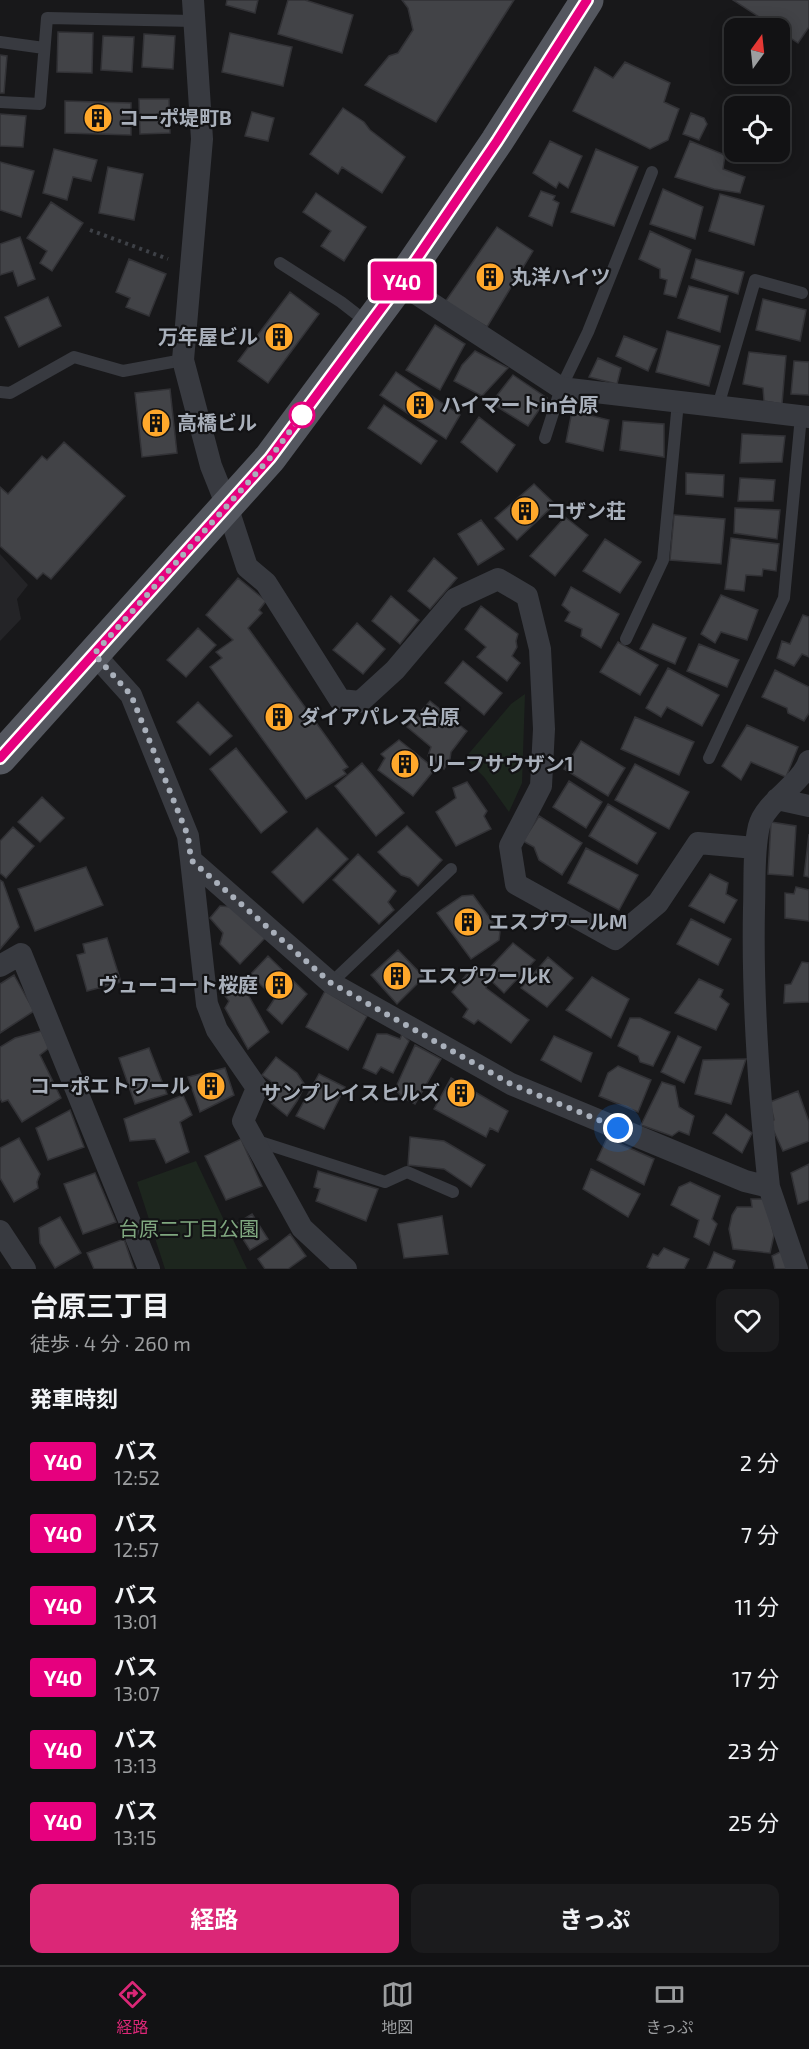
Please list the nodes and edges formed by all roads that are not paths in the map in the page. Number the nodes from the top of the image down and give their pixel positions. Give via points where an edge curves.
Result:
1 (586, 0) edge
2 (194, 11) edge
3 (0, 42) edge
4 (44, 48) junction
5 (0, 102) edge
6 (652, 172) dead end
7 (280, 263) dead end
8 (400, 283) junction
9 (802, 292) dead end
10 (369, 324) junction
11 (183, 360) junction
12 (561, 388) junction
13 (0, 392) edge
14 (678, 402) junction
15 (718, 406) junction
16 (805, 416) edge
17 (545, 438) dead end
18 (227, 506) junction
19 (626, 639) dead end
20 (94, 654) junction
21 (0, 758) edge
22 (709, 758) dead end
23 (809, 762) edge
24 (777, 799) junction
25 (809, 806) edge
26 (755, 848) junction
27 (191, 860) junction
28 (451, 869) dead end
29 (0, 966) edge
30 (331, 983) junction
31 (252, 1140) junction
32 (770, 1187) junction
33 (453, 1192) dead end
34 (0, 1231) edge
35 (25, 1269) edge
36 (149, 1269) edge
37 (346, 1269) edge
38 (797, 1269) edge

1 - 8 main road via 497,141
2 - 4 lane via 47,18
2 - 11 street via 202,139
3 - 4 lane
4 - 5 lane via 40,104
6 - 12 lane via 588,332
7 - 10 lane
8 - 10 main road
8 - 12 street
9 - 15 lane via 755,280
10 - 18 main road via 270,458
11 - 13 lane via 123,370 74,357 10,393
11 - 18 street via 211,466
12 - 14 street
12 - 17 lane
14 - 15 street
14 - 19 lane via 663,560
15 - 16 street
16 - 22 lane via 784,598
18 - 20 main road
18 - 26 street via 247,567 266,583 340,700 360,702 394,670 455,599 498,579 527,596 540,650 544,729 541,786 510,846 516,884 615,939 658,903 698,843
20 - 21 main road
20 - 27 street via 131,695 188,836
23 - 24 street
24 - 25 street
24 - 26 street via 759,823
26 - 32 street via 753,970 758,1080
27 - 30 street
27 - 31 street via 207,1004 217,1030 257,1088 243,1121
28 - 30 lane
29 - 36 street via 21,954
30 - 32 street via 511,1084 746,1181
31 - 33 lane via 385,1182 407,1172
31 - 37 street via 302,1228
32 - 38 street
34 - 35 street

